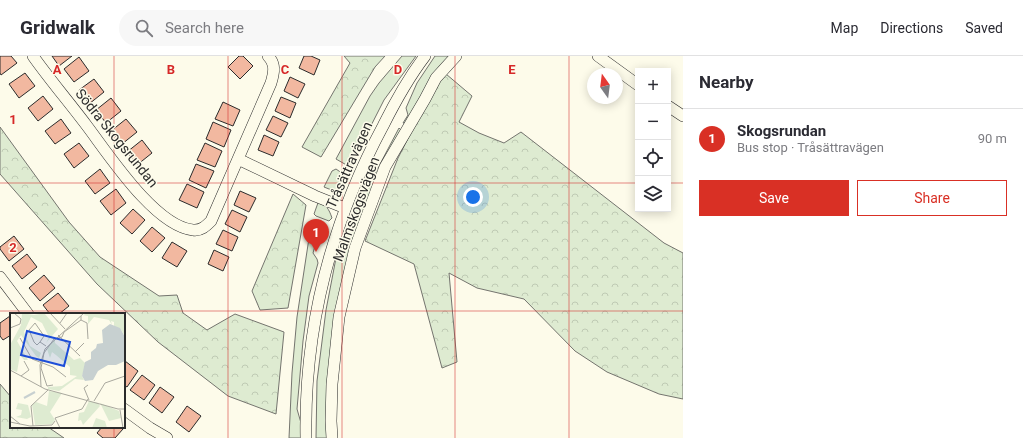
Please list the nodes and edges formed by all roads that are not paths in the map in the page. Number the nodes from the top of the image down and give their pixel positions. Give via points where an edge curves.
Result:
1 (33, 56) edge
2 (268, 56) edge
3 (426, 56) edge
4 (456, 56) edge
5 (598, 56) edge
6 (635, 83) edge
7 (671, 108) edge
8 (683, 116) edge
9 (238, 159) junction
10 (345, 208) junction
11 (0, 277) edge
12 (27, 313) edge
13 (125, 410) edge
14 (167, 438) edge
15 (306, 438) edge
16 (332, 438) edge

1 - 9 street, Södra Skogsrundan via 122,172 171,222 193,230 206,226 211,221
2 - 9 street, Södra Skogsrundan via 272,60 274,74
3 - 10 street, Tråsättravägen via 392,108 366,157
4 - 16 street, Malmskogsvägen via 436,78 385,167 355,248 339,317 332,384
5 - 6 street
7 - 8 street
9 - 10 street
10 - 15 street, Tråsättravägen via 331,248 318,302 309,357
11 - 12 street
13 - 14 street

